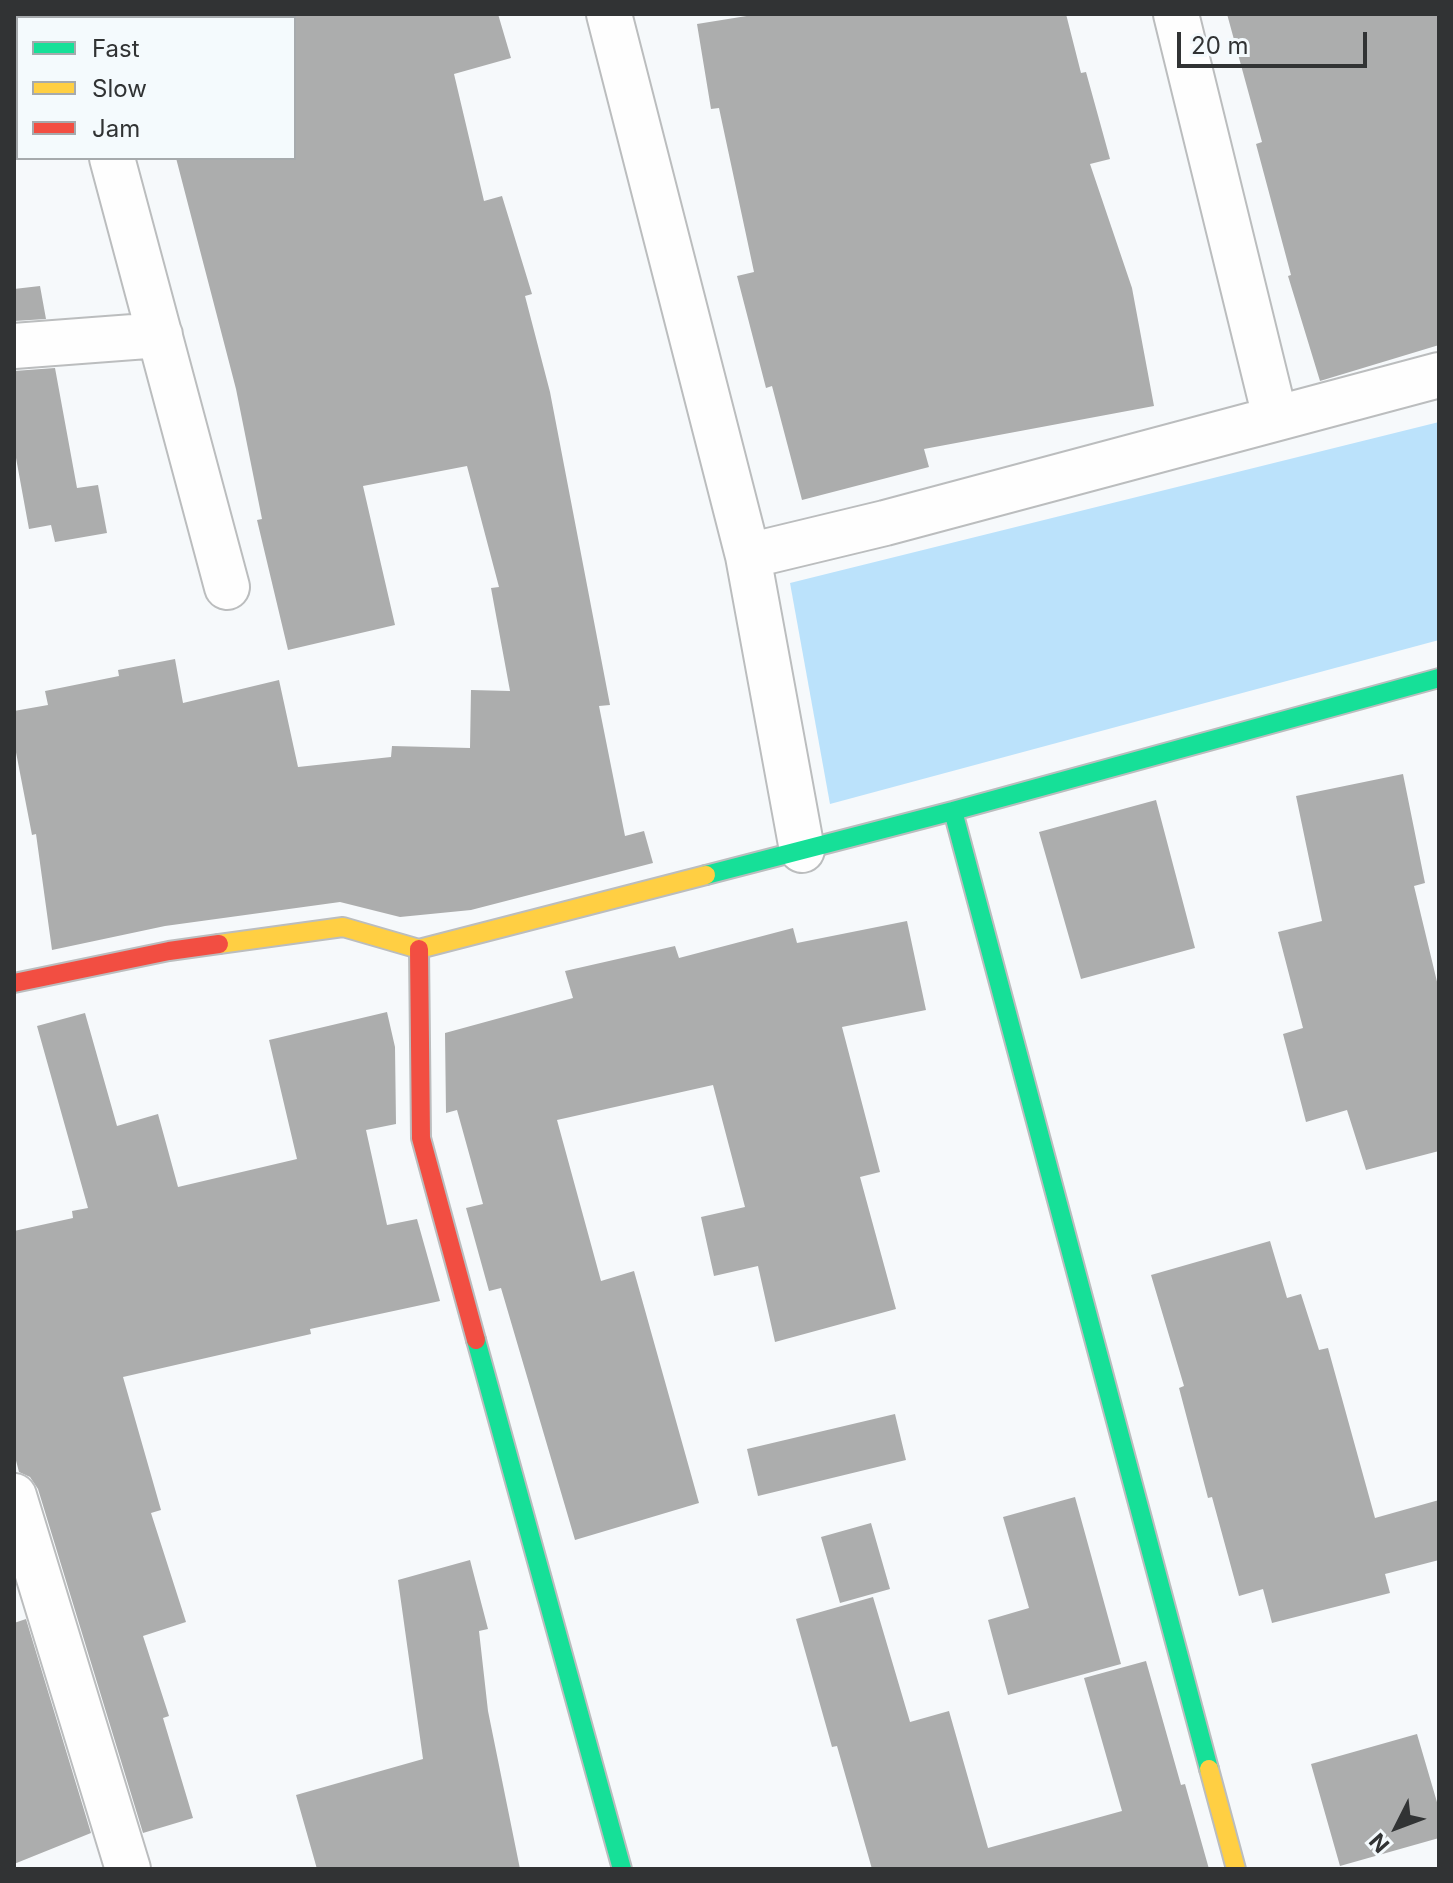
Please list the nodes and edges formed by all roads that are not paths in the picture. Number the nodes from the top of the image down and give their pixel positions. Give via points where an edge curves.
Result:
1 (609, 14) edge
2 (1176, 14) edge
3 (113, 160) edge
4 (160, 335) junction
5 (14, 346) edge
6 (1439, 375) edge
7 (1275, 417) junction
8 (748, 556) junction
9 (227, 587) dead end
10 (1439, 678) edge
11 (953, 811) junction
12 (802, 850) junction
13 (419, 949) junction
14 (14, 983) edge
15 (14, 1496) edge
16 (24, 1569) edge
17 (128, 1869) edge
18 (622, 1869) edge
19 (1236, 1869) edge

1 - 8 street
2 - 7 street
3 - 4 street
4 - 5 street
4 - 9 street
6 - 7 street
7 - 8 street
8 - 12 street
10 - 11 street
11 - 12 street
11 - 19 street
12 - 13 street
13 - 14 street via 343,927 169,951
13 - 18 street via 421,1138
15 - 16 street
16 - 17 street

